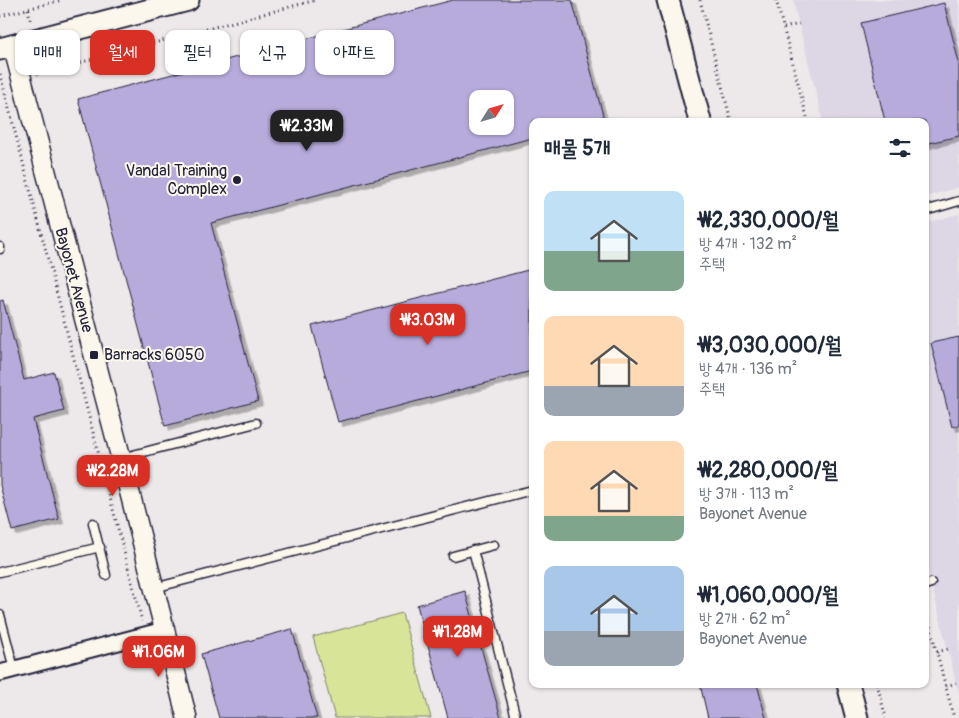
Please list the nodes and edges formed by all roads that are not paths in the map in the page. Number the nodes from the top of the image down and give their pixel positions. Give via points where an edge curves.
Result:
1 (188, 0) edge
2 (668, 0) edge
3 (6, 48) edge
4 (699, 118) edge
5 (959, 201) edge
6 (929, 210) edge
7 (256, 423) dead end
8 (121, 458) junction
9 (529, 491) edge
10 (93, 523) dead end
11 (494, 545) dead end
12 (100, 547) junction
13 (473, 550) junction
14 (453, 556) dead end
15 (0, 572) edge
16 (106, 575) dead end
17 (154, 588) junction
18 (0, 615) edge
19 (164, 630) junction
20 (7, 671) edge
21 (849, 688) edge
22 (187, 718) edge
23 (516, 718) edge
24 (857, 718) edge

1 - 3 main road
2 - 4 main road
3 - 8 street, Bayonet Avenue via 21,78
5 - 6 lane
7 - 8 lane
8 - 17 street, Bayonet Avenue
9 - 17 lane
10 - 12 lane
11 - 13 lane
12 - 15 lane
12 - 16 lane
13 - 14 lane
13 - 23 lane
17 - 19 street, Bayonet Avenue
18 - 20 lane
19 - 20 street
19 - 22 street, Bayonet Avenue
21 - 24 main road

